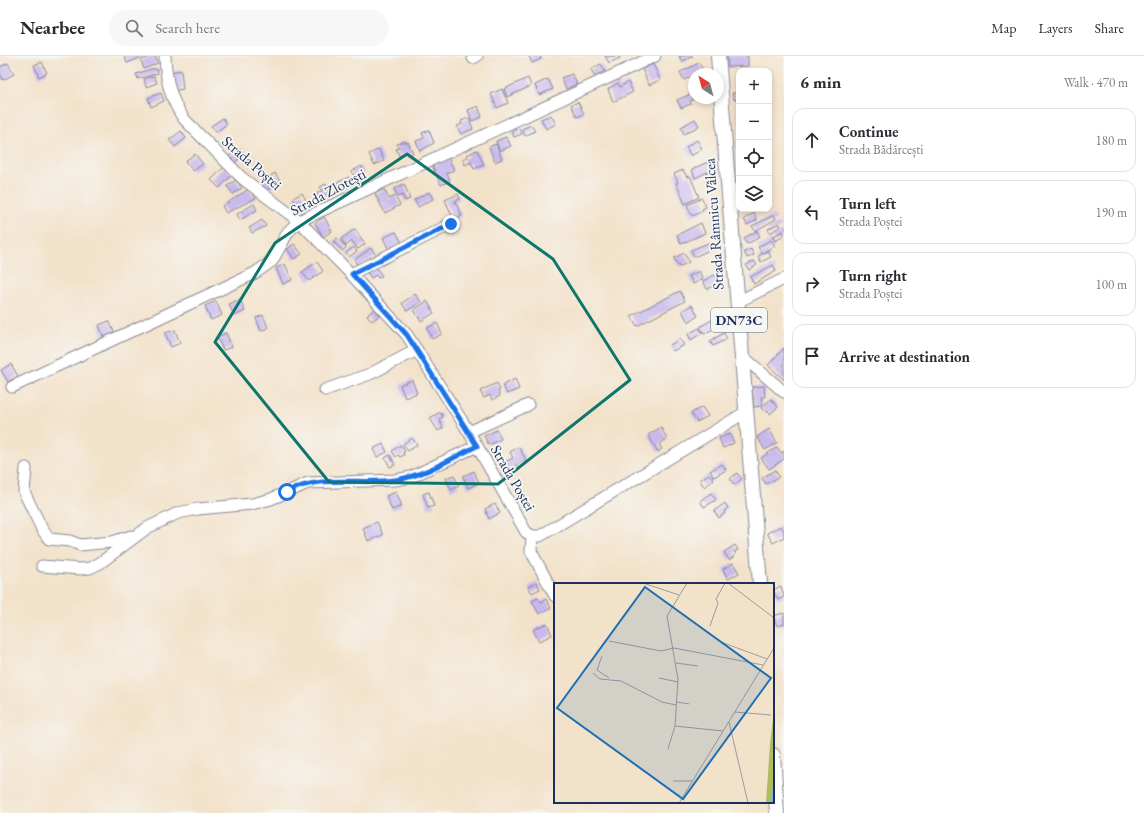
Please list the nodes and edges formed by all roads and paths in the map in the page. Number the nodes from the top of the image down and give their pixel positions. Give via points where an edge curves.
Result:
1 (165, 56) edge
2 (655, 56) edge
3 (718, 56) edge
4 (299, 221) junction
5 (451, 224) dead end
6 (352, 274) junction
7 (784, 279) edge
8 (737, 302) junction
9 (417, 350) junction
10 (741, 355) junction
11 (12, 387) dead end
12 (325, 390) dead end
13 (784, 392) edge
14 (528, 405) dead end
15 (746, 412) junction
16 (469, 432) junction
17 (477, 446) junction
18 (26, 468) dead end
19 (137, 534) junction
20 (532, 536) junction
21 (42, 566) dead end
22 (760, 583) edge
23 (554, 594) edge
24 (774, 770) edge
25 (777, 813) edge

1 - 4 street, Strada Poștei via 168,87 172,100 184,119 242,178
2 - 4 street, Strada Zlotești
3 - 8 main road, Strada Râmnicu Vâlcea / DN73C
4 - 6 street, Strada Poștei
4 - 11 street, Strada Zlotești via 288,232 272,261 255,273
5 - 6 street
6 - 9 street, Strada Poștei via 407,335
7 - 8 street
8 - 10 main road, Strada Râmnicu Vâlcea / DN73C
9 - 12 street via 370,374
9 - 16 street, Strada Poștei
10 - 13 street
10 - 15 main road, Strada Râmnicu Vâlcea / DN73C
14 - 16 street
15 - 20 street via 540,536
15 - 22 main road, Strada Râmnicu Vâlcea / DN73C
16 - 17 street, Strada Poștei
17 - 19 street via 411,477 395,480 308,483 252,504 178,513
17 - 20 street, Strada Poștei via 526,532
18 - 19 street via 24,492 49,539 70,541 80,545 112,542
19 - 21 street via 90,568
20 - 23 street via 531,551
24 - 25 main road

